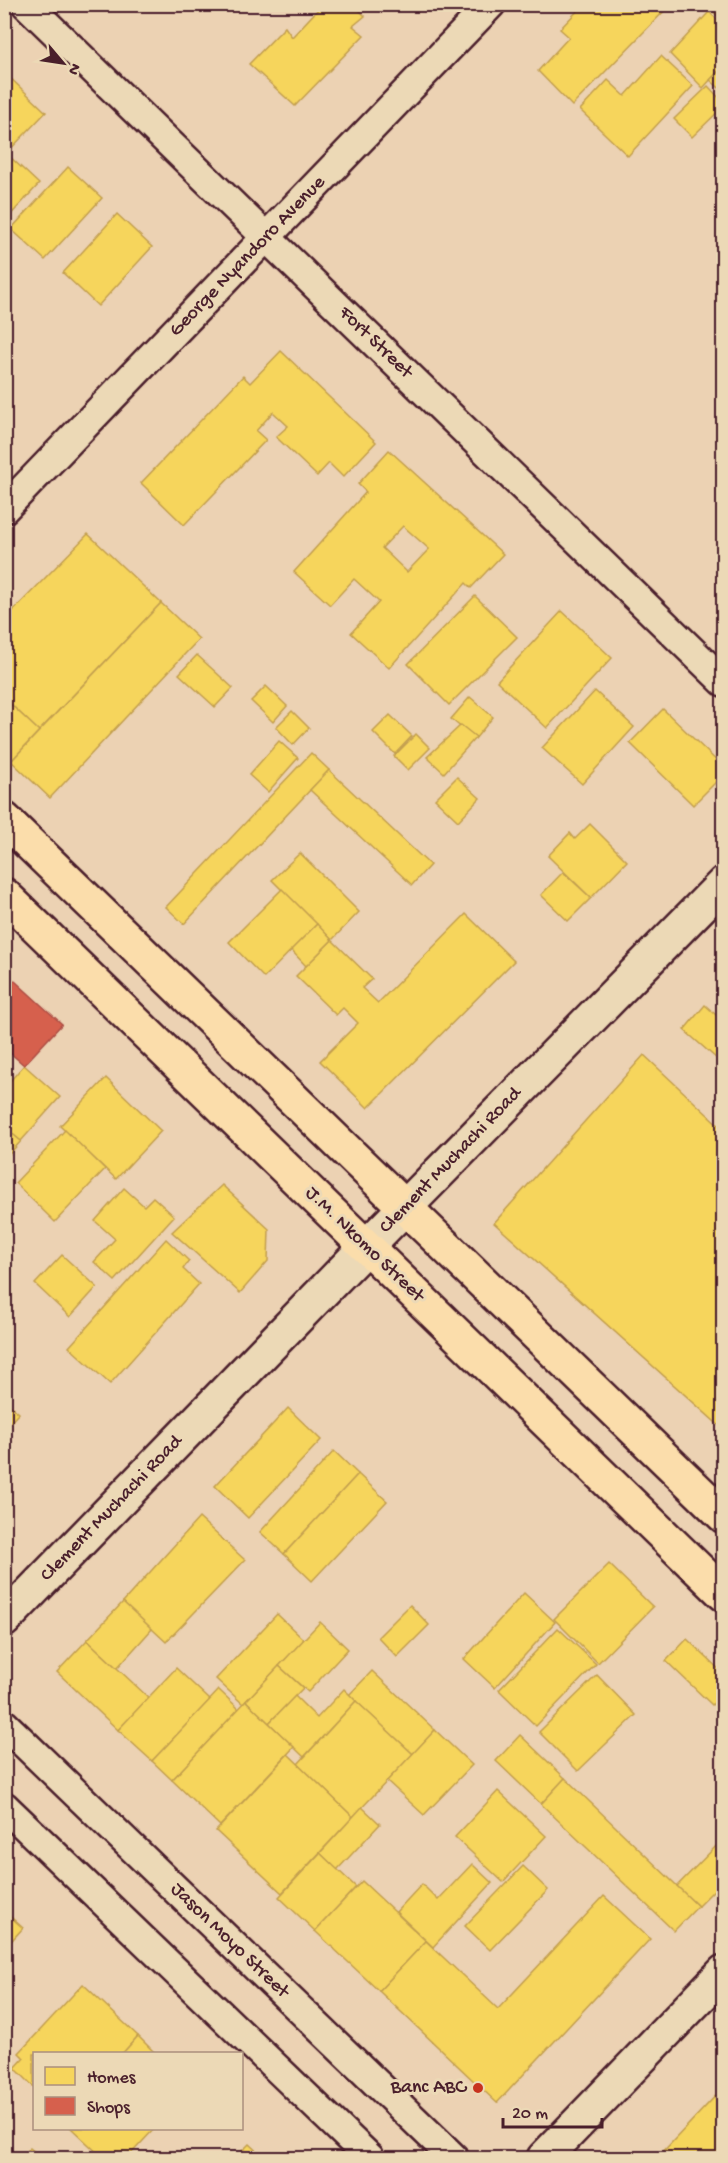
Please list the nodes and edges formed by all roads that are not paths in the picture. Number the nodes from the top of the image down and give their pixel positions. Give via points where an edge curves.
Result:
1 (26, 4) edge
2 (491, 4) edge
3 (266, 238) junction
4 (4, 509) edge
5 (723, 682) edge
6 (4, 819) edge
7 (723, 883) edge
8 (4, 895) edge
9 (405, 1208) junction
10 (366, 1247) junction
11 (723, 1516) edge
12 (723, 1594) edge
13 (4, 1620) edge
14 (4, 1724) edge
15 (4, 1806) edge
16 (723, 1972) edge
17 (370, 2158) edge
18 (454, 2158) edge
19 (544, 2158) edge

1 - 3 street, Fort Street
2 - 3 street, George Nyandoro Avenue
3 - 4 street, George Nyandoro Avenue
3 - 5 street, Fort Street
6 - 9 highway
7 - 9 main road, Clement Muchachi Road
8 - 10 highway, J.M. Nkomo Street
9 - 10 main road, Clement Muchachi Road
9 - 11 highway
10 - 12 highway, J.M. Nkomo Street
10 - 13 main road, Clement Muchachi Road
14 - 18 street, Jason Moyo Street
15 - 17 street
16 - 19 main road

